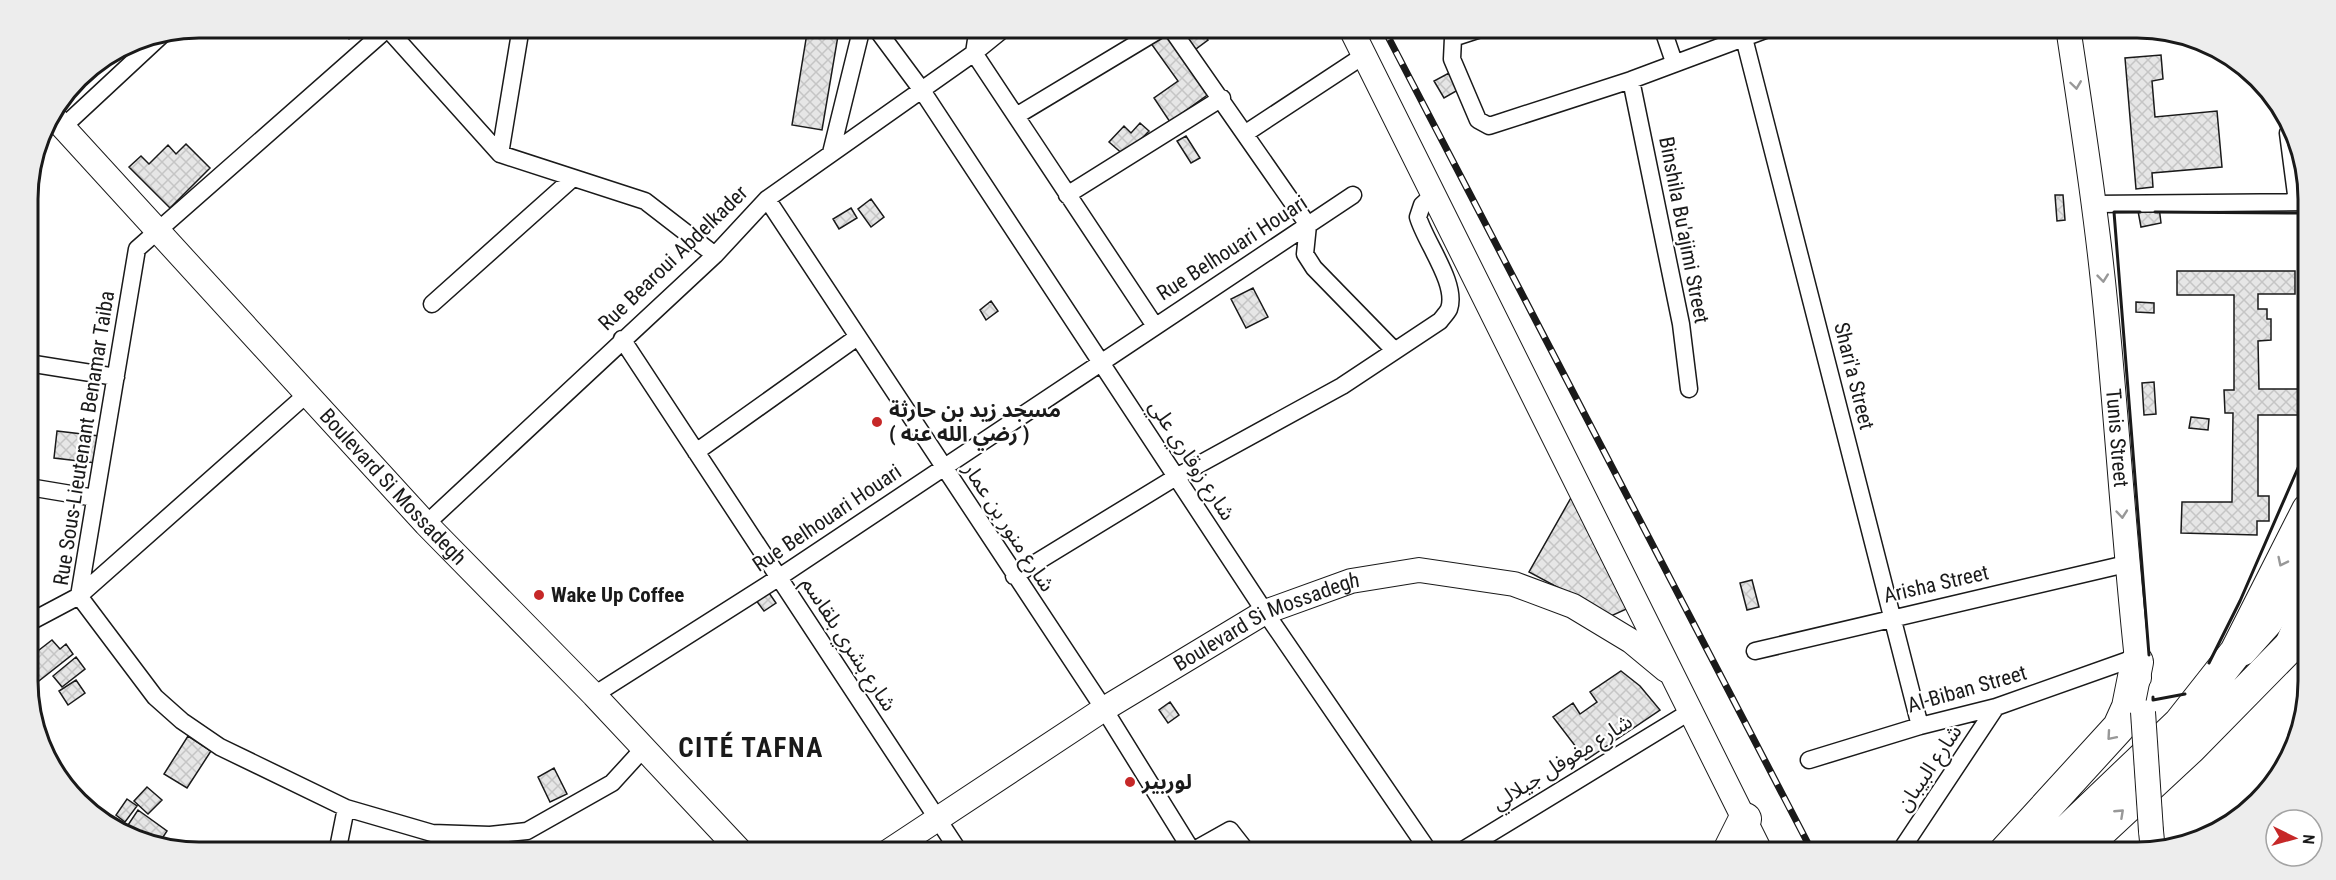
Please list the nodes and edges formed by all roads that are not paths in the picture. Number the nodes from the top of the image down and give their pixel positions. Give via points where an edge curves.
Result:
1 (376, 37) edge
2 (394, 37) edge
3 (519, 37) edge
4 (859, 37) edge
5 (882, 37) edge
6 (976, 37) edge
7 (994, 37) edge
8 (1148, 37) edge
9 (1177, 37) edge
10 (1355, 37) edge
11 (1456, 37) edge
12 (1665, 37) edge
13 (2069, 37) edge
14 (1744, 38) joint
15 (149, 45) edge
16 (974, 53) junction
17 (1364, 56) junction
18 (1674, 62) junction
19 (1631, 80) junction
20 (921, 90) junction
21 (1221, 98) junction
22 (1016, 117) junction
23 (57, 121) edge
24 (1246, 134) junction
25 (831, 153) junction
26 (500, 154) junction
27 (2293, 156) edge
28 (2297, 177) edge
29 (573, 178) junction
30 (1067, 195) junction
31 (1353, 195) dead end
32 (1432, 195) junction
33 (767, 199) junction
34 (2298, 202) edge
35 (2094, 204) junction
36 (1308, 225) junction
37 (158, 231) junction
38 (715, 255) junction
39 (432, 304) dead end
40 (1155, 326) junction
41 (856, 338) junction
42 (622, 339) junction
43 (1394, 350) junction
44 (1102, 364) junction
45 (38, 365) edge
46 (116, 377) junction
47 (1689, 389) dead end
48 (307, 394) junction
49 (696, 452) junction
50 (943, 468) junction
51 (1176, 477) junction
52 (38, 488) edge
53 (95, 498) junction
54 (426, 524) junction
55 (2298, 530) edge
56 (2126, 564) junction
57 (1014, 576) junction
58 (778, 578) junction
59 (2298, 579) edge
60 (79, 596) junction
61 (1265, 612) junction
62 (1893, 617) junction
63 (38, 618) edge
64 (2298, 621) edge
65 (2298, 639) edge
66 (1755, 651) dead end
67 (2137, 659) junction
68 (2278, 660) junction
69 (1675, 677) junction
70 (594, 695) junction
71 (1996, 707) junction
72 (1104, 710) junction
73 (1691, 711) junction
74 (2180, 723) junction
75 (1920, 726) junction
76 (644, 748) junction
77 (1809, 760) dead end
78 (346, 808) junction
79 (937, 819) junction
80 (1745, 819) junction
81 (2152, 841) edge
82 (340, 842) edge
83 (732, 842) edge
84 (902, 842) edge
85 (953, 842) edge
86 (1184, 842) edge
87 (1208, 842) edge
88 (1239, 842) edge
89 (1422, 842) edge
90 (1476, 842) edge
91 (1734, 842) edge
92 (1756, 842) edge
93 (1906, 842) edge
94 (2014, 842) edge
95 (2056, 842) edge
96 (2089, 842) edge

1 - 37 street, Rue Sous-Lieutenant Benamar Taiba
2 - 26 street
3 - 26 street
4 - 25 street
5 - 20 street, شارع زوقاري علي
6 - 16 street
7 - 16 street, Rue Bearoui Abdelkader
8 - 22 street
9 - 21 street
10 - 17 main road
11 - 19 street via 1452,59 1483,125
12 - 18 street
13 -> 35 main road, Tunis Street
14 - 18 street
14 - 62 street, Shari'a Street
15 - 23 street
16 - 20 street, Rue Bearoui Abdelkader
16 - 22 street
17 - 24 street
17 - 32 main road
18 - 19 street
19 - 47 street, Binshila Bu'ajimi Street via 1681,324
20 - 25 street, Rue Bearoui Abdelkader
20 - 44 street, شارع زوقاري علي
21 - 24 street
21 - 30 street
22 - 30 street
23 - 37 main road, Boulevard Si Mossadegh
24 - 36 street
25 - 33 street, Rue Bearoui Abdelkader
26 - 29 street
27 - 28 street
29 - 38 street via 645,201
29 - 39 street
30 - 40 street
31 - 36 street, Rue Belhouari Houari
32 - 43 street via 1418,217 1445,276 1449,309 1440,321
32 - 69 main road
33 - 38 street, Rue Bearoui Abdelkader
33 - 41 street, شارع منور بن عمار
34 - 35 street
35 -> 56 main road, Tunis Street
36 - 40 street, Rue Belhouari Houari
36 - 43 street via 1305,254 1314,268
37 - 46 street, Rue Sous-Lieutenant Benamar Taiba via 137,249
37 - 48 main road, Boulevard Si Mossadegh
38 - 42 street, Rue Bearoui Abdelkader
40 - 44 street, Rue Belhouari Houari
41 - 49 street
41 - 50 street, شارع منور بن عمار
42 - 49 street, شارع بشري بلقاسم
42 - 54 street, Rue Bearoui Abdelkader
43 - 51 street via 1342,386
44 - 50 street, Rue Belhouari Houari
44 - 51 street, شارع زوقاري علي
45 - 46 street
46 - 53 street, Rue Sous-Lieutenant Benamar Taiba
48 - 54 main road, Boulevard Si Mossadegh
48 - 60 street
49 - 58 street, شارع بشري بلقاسم
50 - 57 street, شارع منور بن عمار
50 - 58 street, Rue Belhouari Houari
51 - 57 street
51 - 61 street, شارع زوقاري علي
52 - 53 street
53 - 60 street, Rue Sous-Lieutenant Benamar Taiba
54 - 70 main road, Boulevard Si Mossadegh
55 -> 74 highway via 2236,652
56 - 62 street, Arisha Street
56 - 67 main road, Tunis Street
57 - 72 street, شارع منور بن عمار
58 - 70 street, Rue Belhouari Houari
58 - 79 street, شارع بشري بلقاسم
59 - 74 main road via 2269,625
60 - 63 street
60 - 78 street, Rue Sous-Lieutenant Benamar Taiba via 155,697 182,721 220,747
61 - 69 main road, Boulevard Si Mossadegh via 1351,580 1419,570 1514,584 1573,606 1631,641
61 - 72 main road, Boulevard Si Mossadegh
61 - 89 street, شارع زوقاري علي
62 - 66 street, Arisha Street
62 - 75 street, Shari'a Street
64 - 68 main road
65 - 68 highway
67 - 71 street, Al-Biban Street
67 - 81 main road, Tunis Street, bridge
67 -> 94 highway via 2128,707 2119,727
96 -> 68 highway
69 - 73 main road
70 - 76 main road, Boulevard Si Mossadegh
71 - 75 street, Al-Biban Street
71 - 93 street, شارع البيبان
72 - 79 main road, Boulevard Si Mossadegh
72 - 86 street, شارع منور بن عمار
73 - 80 main road
73 - 90 street, شارع مغوفل جيلالي
74 - 95 highway
75 - 77 street, Al-Biban Street
76 - 78 street, Rue Sous-Lieutenant Benamar Taiba via 612,783 527,831 490,835 432,833
76 - 83 main road, Boulevard Si Mossadegh
78 - 82 street
79 - 84 main road, Boulevard Si Mossadegh
79 - 85 street, شارع بشري بلقاسم
80 - 91 highway
80 - 92 main road
87 - 88 street via 1230,830

